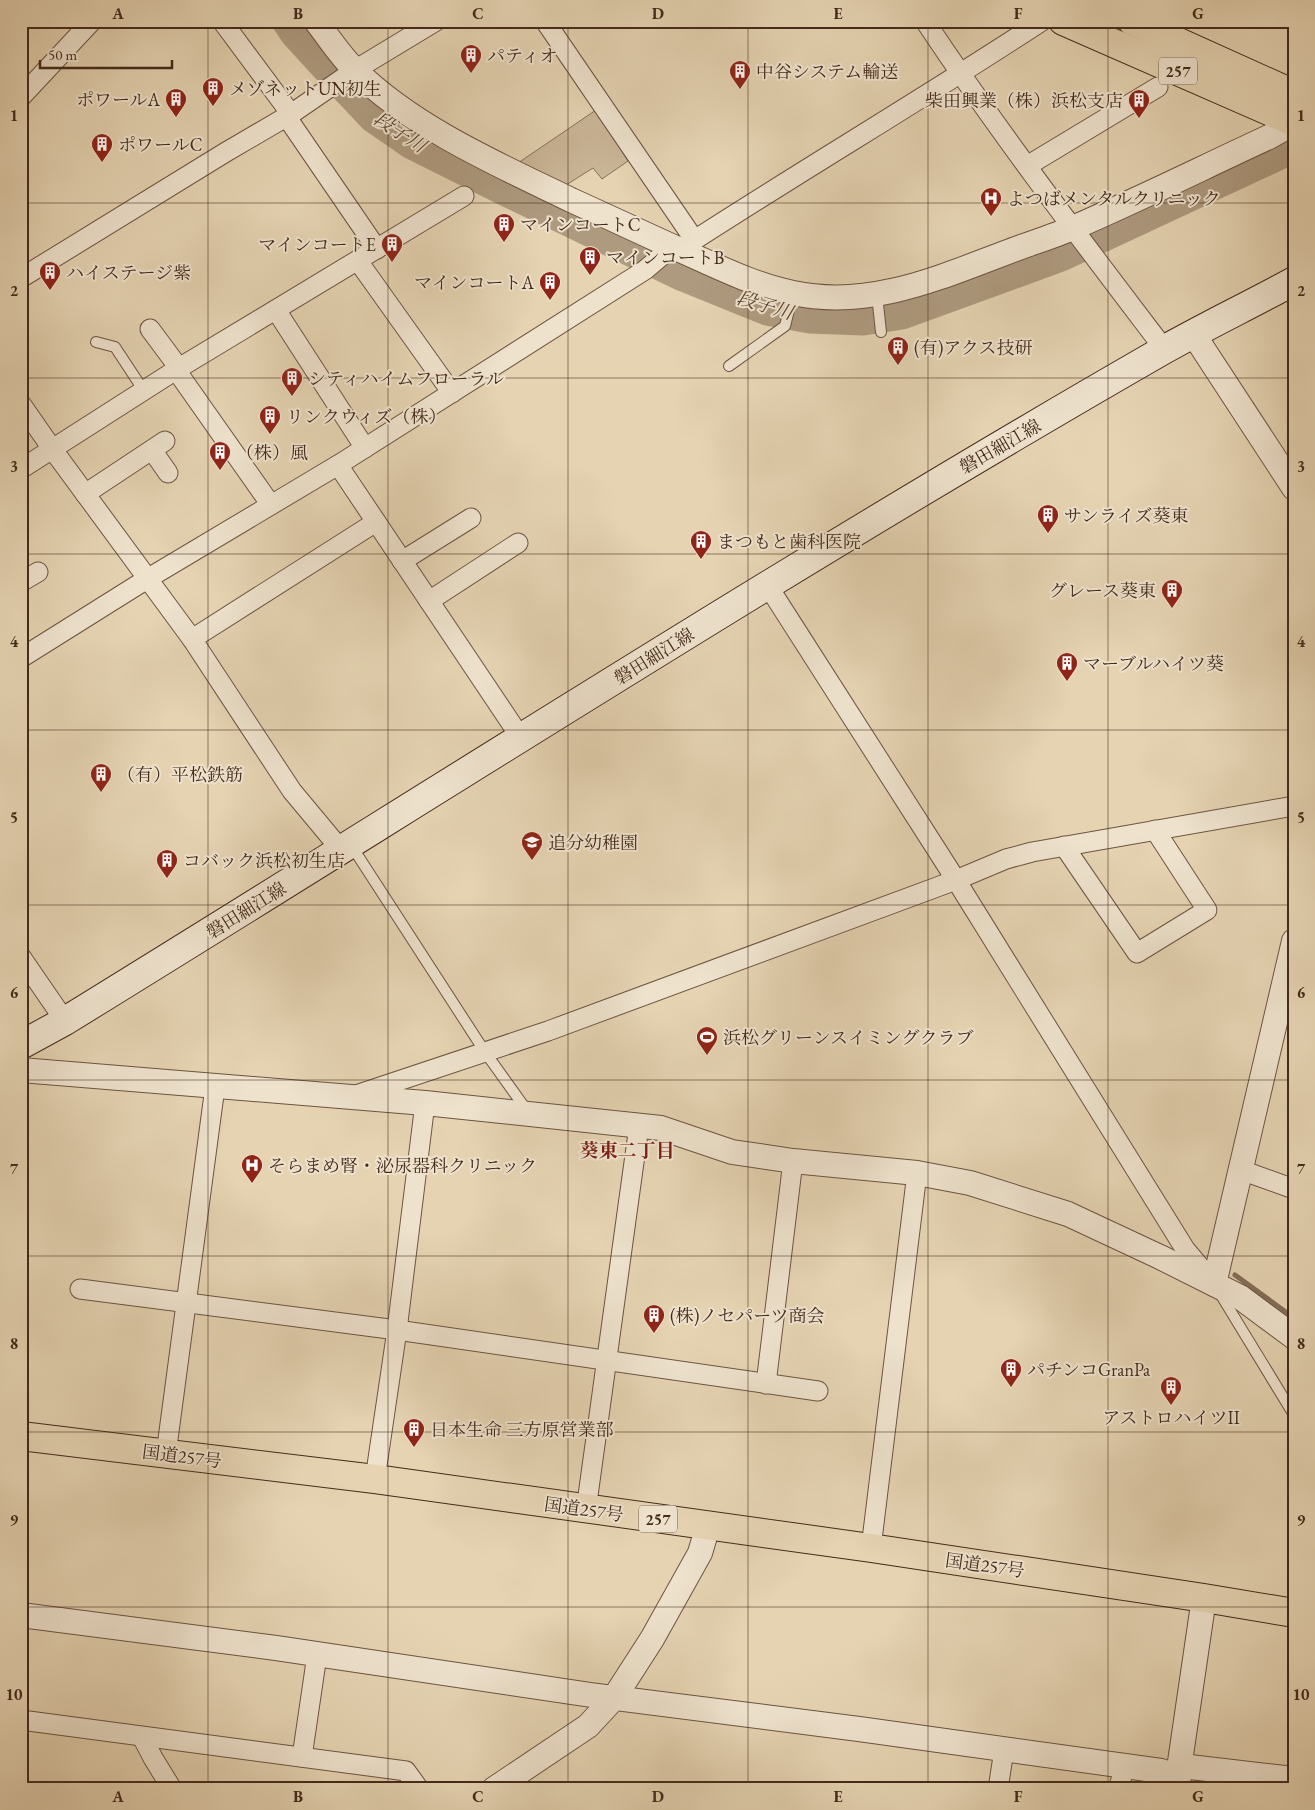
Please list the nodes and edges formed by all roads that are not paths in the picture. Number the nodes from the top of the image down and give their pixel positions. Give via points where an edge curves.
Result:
1 (92, 21) edge
2 (222, 21) edge
3 (316, 21) edge
4 (436, 21) edge
5 (545, 21) edge
6 (925, 21) edge
7 (1042, 21) edge
8 (1062, 21) edge
9 (1132, 21) edge
10 (350, 74) junction
11 (960, 75) junction
12 (1158, 86) dead end
13 (1294, 94) edge
14 (21, 97) edge
15 (289, 115) junction
16 (1294, 122) edge
17 (1027, 166) junction
18 (464, 196) dead end
19 (1078, 233) junction
20 (677, 248) junction
21 (377, 249) junction
22 (358, 262) junction
23 (21, 278) edge
24 (1294, 281) edge
25 (792, 299) junction
26 (878, 302) junction
27 (276, 310) junction
28 (150, 330) dead end
29 (880, 330) dead end
30 (1194, 335) junction
31 (96, 342) dead end
32 (1165, 350) junction
33 (729, 366) dead end
34 (177, 369) junction
35 (144, 391) junction
36 (452, 393) junction
37 (21, 404) edge
38 (365, 448) junction
39 (53, 450) junction
40 (338, 465) junction
41 (21, 469) edge
42 (168, 473) dead end
43 (1294, 488) edge
44 (85, 494) junction
45 (270, 505) junction
46 (471, 518) dead end
47 (376, 522) junction
48 (518, 543) dead end
49 (402, 561) junction
50 (38, 572) dead end
51 (147, 579) junction
52 (21, 582) edge
53 (768, 586) junction
54 (429, 601) junction
55 (192, 639) junction
56 (21, 658) edge
57 (521, 738) junction
58 (1294, 806) edge
59 (1155, 830) junction
60 (1064, 846) junction
61 (346, 848) junction
62 (956, 880) junction
63 (1293, 945) edge
64 (21, 957) edge
65 (65, 1021) junction
66 (21, 1045) edge
67 (484, 1052) junction
68 (21, 1070) edge
69 (215, 1087) junction
70 (353, 1097) junction
71 (425, 1103) junction
72 (529, 1113) junction
73 (639, 1126) junction
74 (793, 1161) junction
75 (1241, 1170) junction
76 (917, 1173) junction
77 (1294, 1189) edge
78 (1214, 1284) junction
79 (80, 1289) dead end
80 (186, 1302) junction
81 (397, 1330) junction
82 (1294, 1337) edge
83 (607, 1360) junction
84 (766, 1384) junction
85 (818, 1391) dead end
86 (1294, 1415) edge
87 (21, 1436) edge
88 (166, 1454) junction
89 (375, 1479) junction
90 (586, 1510) junction
91 (708, 1526) junction
92 (871, 1548) junction
93 (1204, 1598) junction
94 (1294, 1613) edge
95 (21, 1615) edge
96 (317, 1655) junction
97 (614, 1698) junction
98 (21, 1720) edge
99 (142, 1737) junction
100 (1004, 1750) junction
101 (302, 1757) junction
102 (1179, 1777) edge
103 (1122, 1778) edge
104 (1294, 1778) edge
105 (172, 1789) edge
106 (418, 1789) edge
107 (494, 1789) edge
108 (998, 1789) edge

1 - 14 street
2 - 15 street
3 - 10 street
4 - 10 street
5 - 20 street via 689,232
6 - 11 street
7 - 11 street
8 - 16 highway, 257
9 - 13 highway, 257
10 - 15 street
10 - 20 street via 448,138 493,162
11 - 17 street
11 - 20 street
12 - 17 street
15 - 21 street
15 - 23 street
16 - 19 street
17 - 19 street
18 - 21 street
19 - 26 street via 926,282
19 - 32 street
20 - 25 street
20 - 36 street
21 - 22 street
22 - 27 street
22 - 36 street
24 - 30 main road, 磐田細江線
25 - 26 street via 837,298
25 - 33 lane via 785,326
26 - 29 lane
27 - 34 street
27 - 38 street
28 - 34 street
30 - 32 main road, 磐田細江線
30 - 43 street
31 - 35 lane via 115,347
32 - 53 main road, 磐田細江線
34 - 35 street
34 - 45 street
35 - 39 street
36 - 38 street
37 - 39 street
38 - 40 street
39 - 41 street
39 - 44 street
40 - 45 street
40 - 47 street
42 - 44 street via 158,446
44 - 51 street
45 - 51 street
46 - 49 street
47 - 49 street
47 - 55 street
48 - 54 street
49 - 54 street
50 - 52 street
51 - 55 street
51 - 56 street
53 - 57 main road, 磐田細江線
53 - 62 street
54 - 57 street
55 - 61 street via 292,791
57 - 61 main road, 磐田細江線
58 - 59 street
59 - 60 street
59 - 60 street via 1208,910 1137,953
60 - 62 street via 1006,859
61 - 65 main road, 磐田細江線
61 - 67 lane
62 - 67 street
62 - 78 street via 1185,1249
63 - 75 street
64 - 65 street
65 - 66 main road, 磐田細江線
67 - 70 street
67 - 72 lane
68 - 69 street
69 - 70 street
69 - 80 street
70 - 71 street
71 - 72 street
71 - 81 street
72 - 73 street
73 - 74 street via 661,1128 732,1152
73 - 83 street
74 - 76 street
74 - 84 street
75 - 77 street
75 - 78 street
76 - 78 street via 970,1184 1068,1214
76 - 92 street
78 - 82 street via 1240,1297
78 - 86 lane
79 - 80 street
80 - 81 street
80 - 88 street
81 - 83 street
81 - 89 street
83 - 84 street
83 - 90 street
84 - 85 street
87 - 88 highway, 国道257号 / 257
88 - 89 highway, 国道257号 / 257
89 - 90 highway, 国道257号 / 257
90 - 91 highway, 国道257号 / 257
91 - 92 highway, 国道257号 / 257
91 - 97 street via 700,1553 652,1639
92 - 93 highway, 国道257号 / 257
93 - 94 highway, 国道257号 / 257
93 - 102 street
95 - 96 street
96 - 97 street
96 - 101 street
97 - 100 street
97 - 107 street via 588,1726
98 - 99 street
99 - 101 street
99 - 105 street
100 - 103 street
100 - 108 street
101 - 106 street via 406,1771
102 - 103 street via 1160,1771
102 - 104 street

